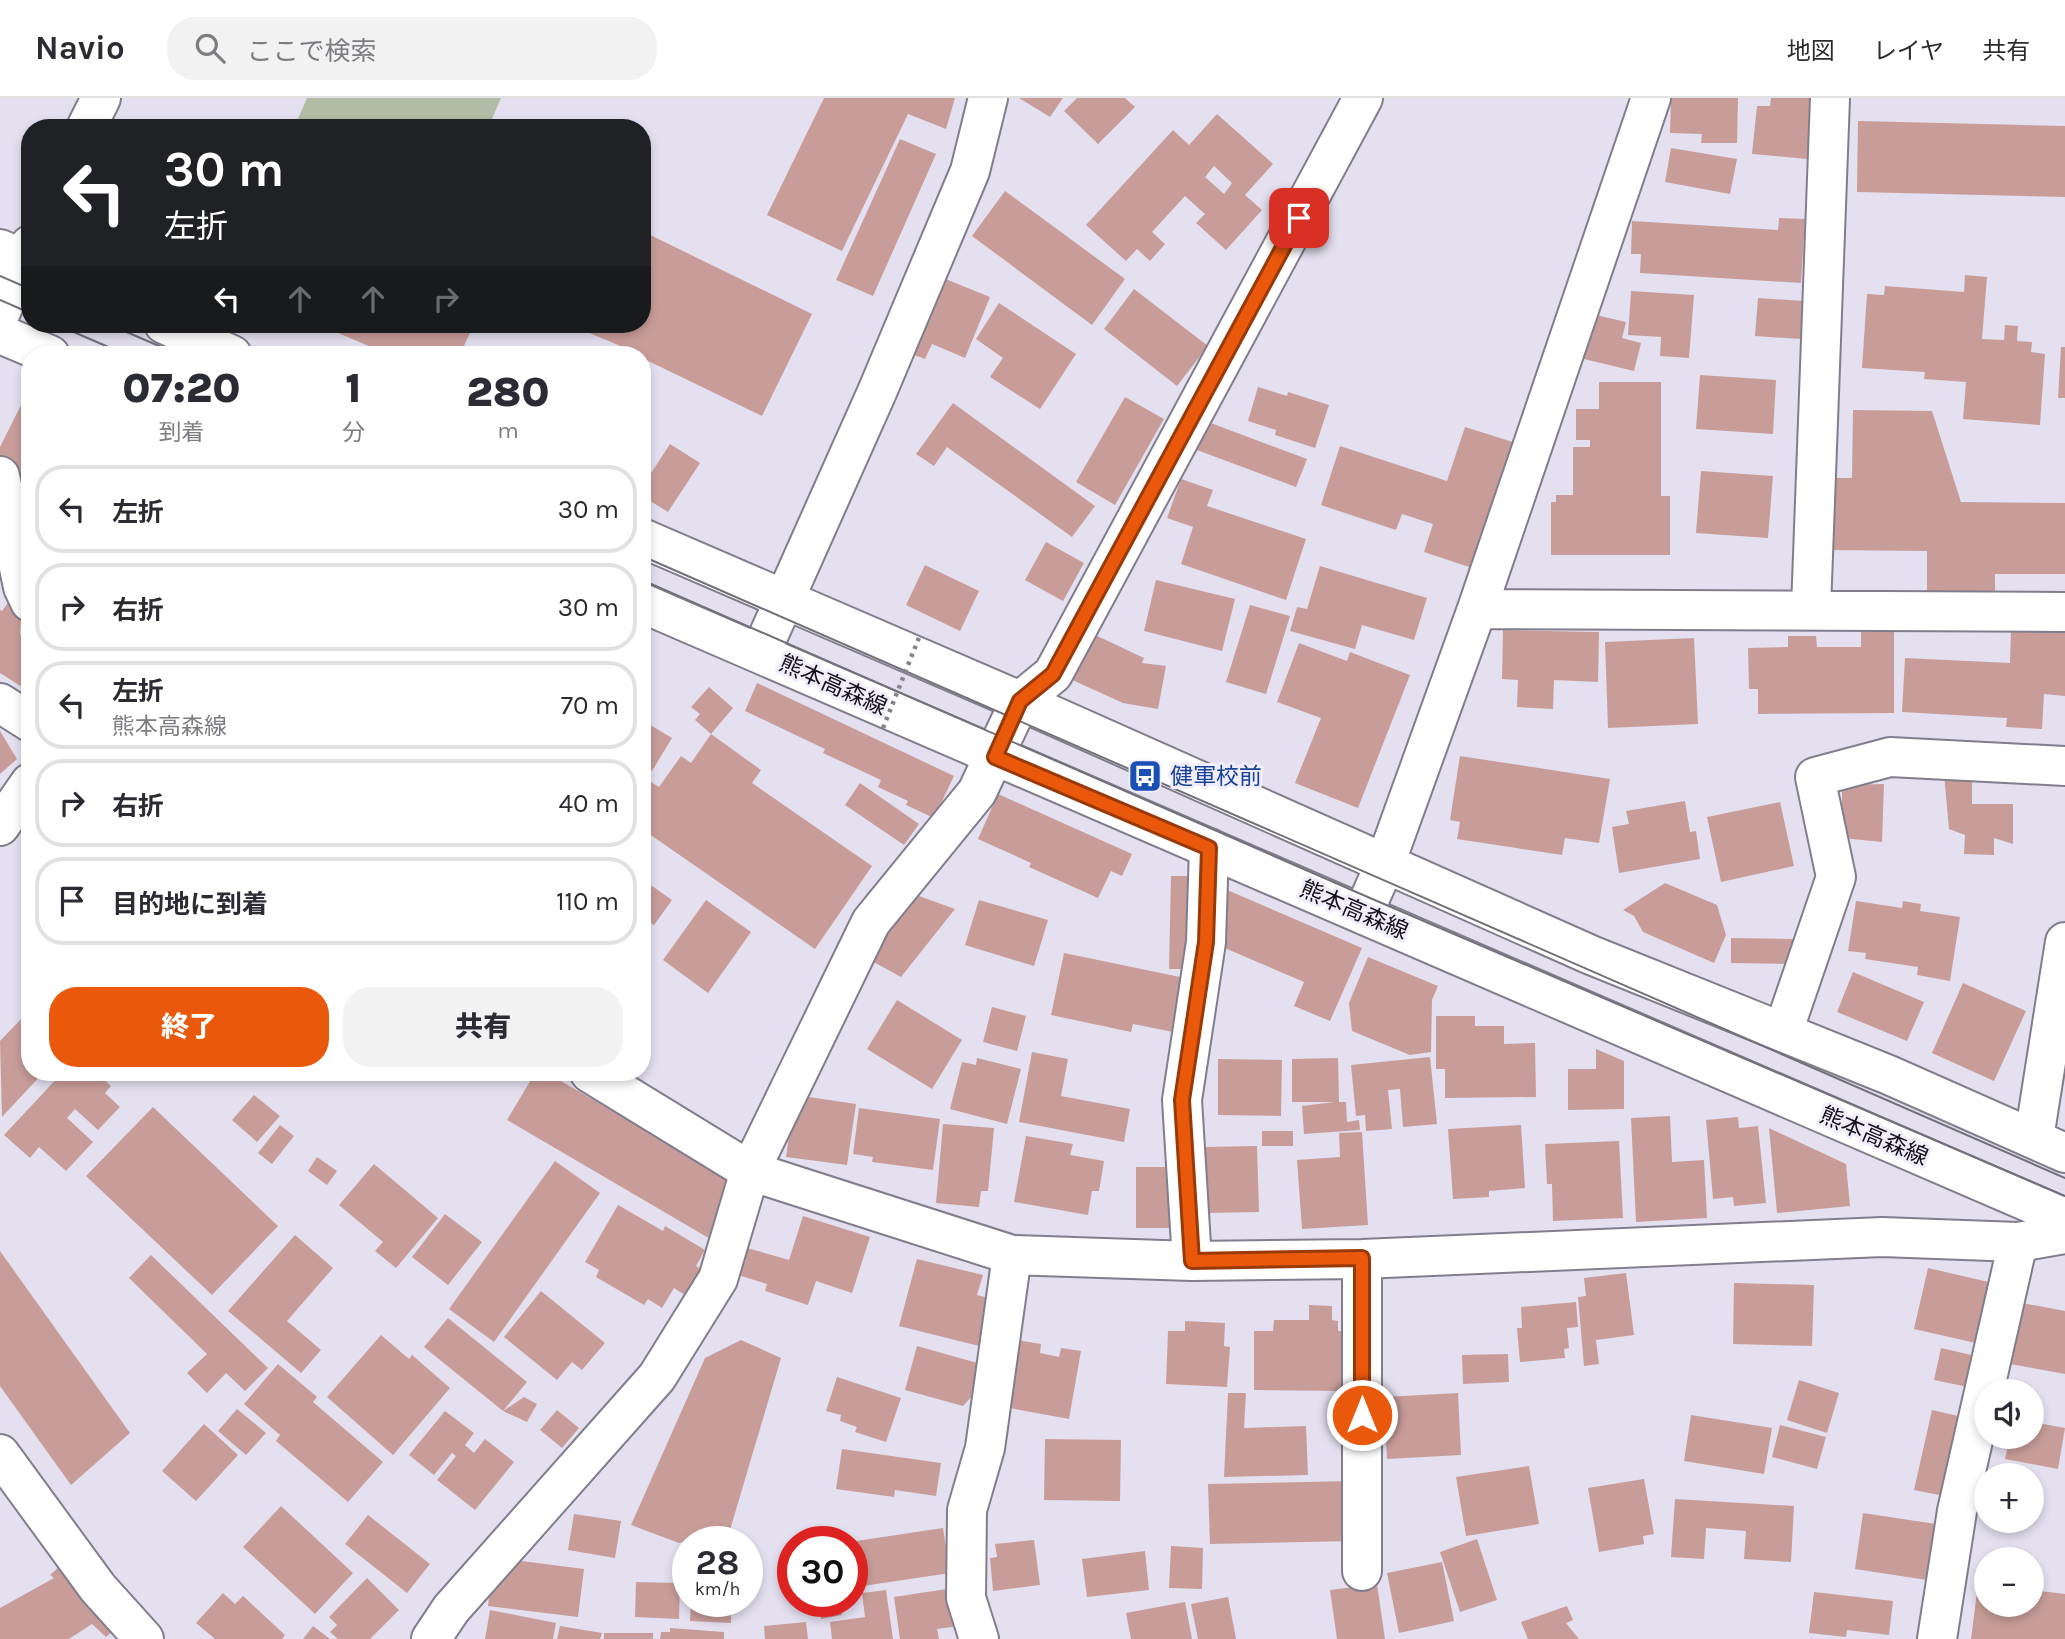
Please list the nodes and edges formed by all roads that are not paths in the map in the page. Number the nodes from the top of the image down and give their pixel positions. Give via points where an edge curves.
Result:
1 (101, 98) edge
2 (988, 98) edge
3 (1363, 98) edge
4 (1651, 98) edge
5 (1830, 98) edge
6 (90, 119) edge
7 (21, 254) edge
8 (0, 314) edge
9 (184, 333) edge
10 (0, 334) edge
11 (29, 346) edge
12 (212, 346) edge
13 (0, 476) edge
14 (651, 542) edge
15 (21, 577) edge
16 (784, 599) junction
17 (651, 607) edge
18 (1476, 609) junction
19 (1811, 609) junction
20 (2065, 612) edge
21 (761, 652) junction
22 (1020, 701) junction
23 (0, 703) edge
24 (21, 716) edge
25 (995, 757) junction
26 (2065, 766) edge
27 (21, 796) edge
28 (0, 826) edge
29 (1209, 848) junction
30 (1385, 863) junction
31 (1363, 914) junction
32 (2065, 942) edge
33 (1783, 1032) junction
34 (603, 1081) edge
35 (2049, 1145) edge
36 (750, 1171) junction
37 (2065, 1218) edge
38 (2065, 1234) edge
39 (2018, 1242) junction
40 (1012, 1255) junction
41 (1362, 1258) junction
42 (1192, 1261) junction
43 (0, 1454) edge
44 (1362, 1571) dead end
45 (144, 1639) edge
46 (431, 1639) edge
47 (979, 1639) edge
48 (1937, 1639) edge

1 - 6 street
2 - 16 street via 970,171
3 - 22 street via 1053,674
4 - 18 street
5 - 19 street
7 - 8 street
9 - 12 street
10 - 11 street
13 - 15 street
14 - 16 street
16 - 21 street
16 - 22 street
17 - 21 street, 熊本高森線
18 - 19 street
18 - 30 street
19 - 20 street
21 - 25 street, 熊本高森線
22 - 25 street
22 - 30 street
23 - 24 street
25 - 29 street, 熊本高森線
25 - 36 street via 977,792 871,922
26 - 33 street via 1890,757 1815,777 1836,877
27 - 28 street
29 - 31 street, 熊本高森線
29 - 42 street via 1206,942 1182,1100
30 - 31 street
30 - 33 street
31 - 37 street, 熊本高森線
32 - 35 street
33 - 35 street
34 - 36 street
36 - 40 street
36 - 46 street via 718,1279 657,1377 451,1609
38 - 39 street
39 - 41 street via 1882,1237
39 - 48 street via 1957,1511
40 - 42 street
40 - 47 street via 985,1448 967,1510 966,1598
41 - 42 street
41 - 44 street
43 - 45 street via 98,1588

